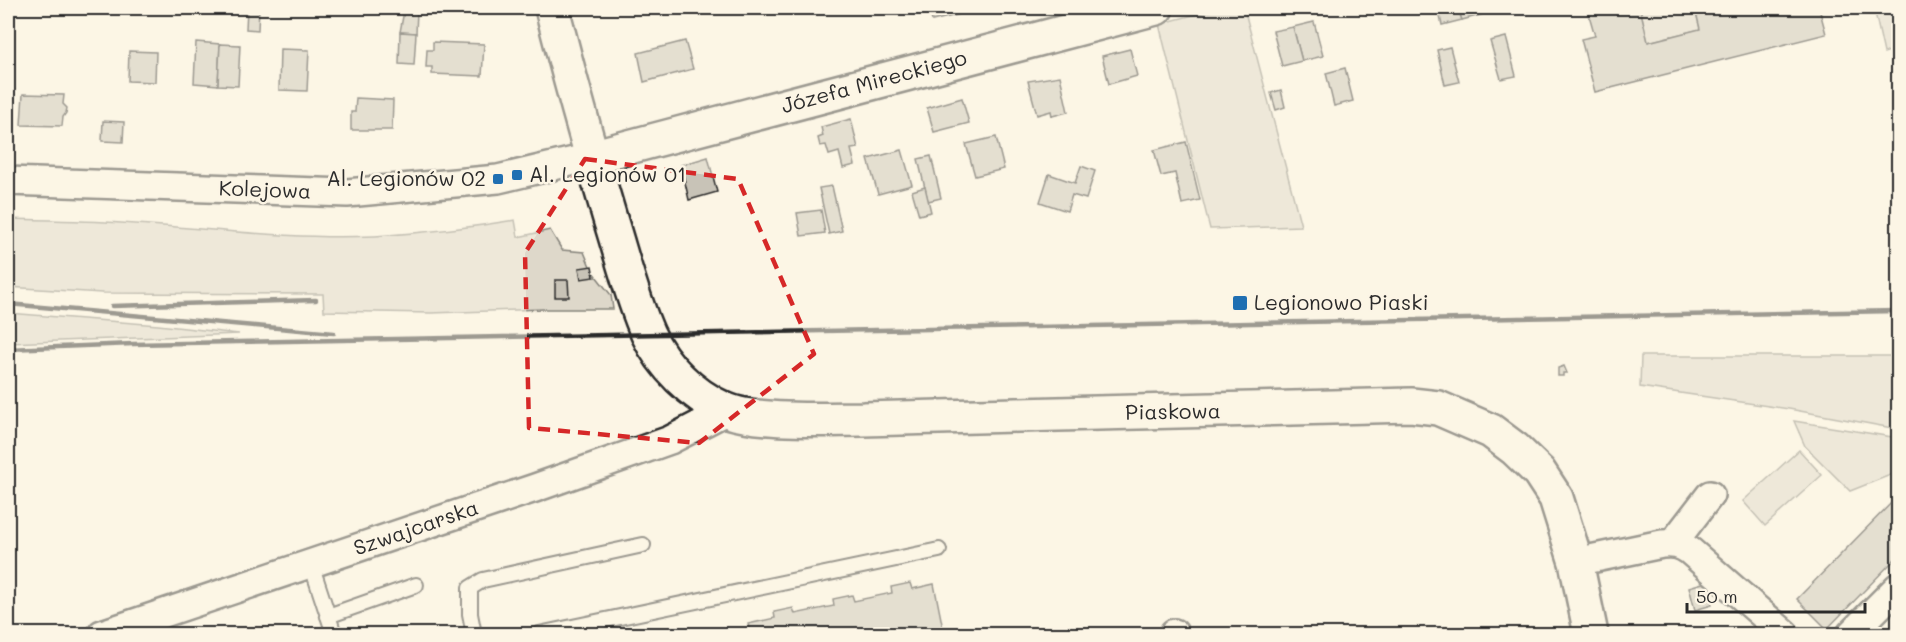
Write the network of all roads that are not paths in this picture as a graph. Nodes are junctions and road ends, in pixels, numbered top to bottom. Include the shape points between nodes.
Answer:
1 (552, 8) edge
2 (1156, 8) edge
3 (591, 157) junction
4 (8, 181) edge
5 (726, 411) junction
6 (1710, 495) dead end
7 (1673, 543) junction
8 (643, 545) dead end
9 (939, 550) dead end
10 (1576, 562) junction
11 (311, 564) junction
12 (416, 585) dead end
13 (1899, 587) edge
14 (328, 616) junction
15 (102, 634) edge
16 (334, 634) edge
17 (474, 634) edge
18 (539, 634) edge
19 (1591, 634) edge
20 (1785, 634) edge
21 (1851, 634) edge

1 - 3 street, Piaskowa
2 - 3 street, Józefa Mireckiego
3 - 4 street, Kolejowa via 479,182 347,193
3 - 5 street, Piaskowa via 648,335 687,387
5 - 10 street, Piaskowa via 772,418 873,419 1411,405 1438,408 1491,431 1539,472 1556,498
5 - 11 street, Szwajcarska via 670,440
6 - 7 street
7 - 10 street
7 - 20 street via 1690,551
8 - 17 lane via 483,580 470,588
9 - 18 lane
10 - 19 street, Piaskowa
11 - 14 lane
11 - 15 street, Szwajcarska
12 - 14 lane
13 - 21 street
14 - 16 lane

